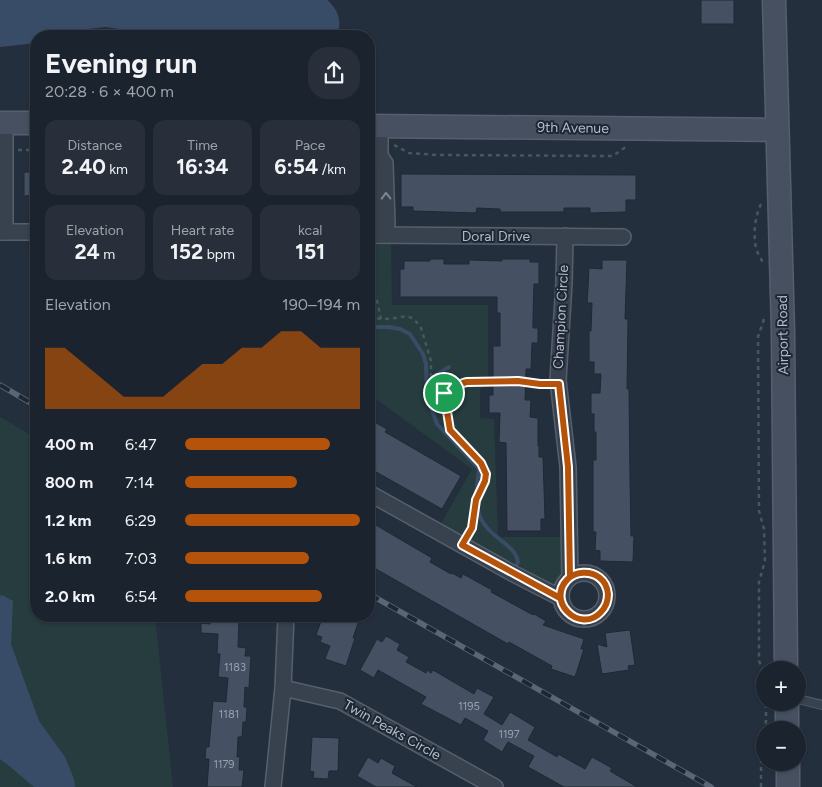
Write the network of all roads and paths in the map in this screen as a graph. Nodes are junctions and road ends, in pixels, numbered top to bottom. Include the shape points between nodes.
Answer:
1 (774, 0) edge
2 (3, 123) edge
3 (30, 123) edge
4 (375, 126) edge
5 (777, 130) junction
6 (630, 144) dead end
7 (394, 145) dead end
8 (15, 150) dead end
9 (30, 150) edge
10 (762, 199) dead end
11 (2, 232) edge
12 (30, 232) edge
13 (375, 234) edge
14 (375, 235) edge
15 (565, 236) junction
16 (623, 237) dead end
17 (763, 266) dead end
18 (375, 295) edge
19 (375, 318) edge
20 (764, 318) dead end
21 (381, 319) junction
22 (559, 384) junction
23 (444, 393) junction
24 (375, 495) edge
25 (462, 545) junction
26 (570, 577) junction
27 (560, 598) junction
28 (286, 622) edge
29 (759, 661) edge
30 (786, 661) edge
31 (283, 688) junction
32 (806, 700) edge
33 (822, 705) edge
34 (766, 711) edge
35 (788, 771) edge
36 (273, 787) edge
37 (496, 787) edge
38 (762, 787) edge
39 (788, 787) edge

1 - 5 main road, Airport Road
2 - 3 main road
2 - 11 street
4 - 5 main road, 9th Avenue
4 - 13 street via 380,156 385,163 387,224
5 - 30 main road, Airport Road via 783,332
6 - 7 path via 613,156 437,155 409,153
8 - 9 path
10 - 17 path via 756,218 756,244
11 - 12 street
14 - 15 street, Doral Drive
15 - 16 street, Doral Drive
15 - 22 street, Champion Circle
18 - 21 path
19 - 21 path
20 - 29 path via 758,337 759,511 764,529 765,560 759,582
21 - 23 path via 407,316 416,321 432,362 431,382
22 - 23 path via 467,382
22 - 26 street, Champion Circle via 568,467
23 - 25 path via 450,430 481,463 486,474 476,500 472,528
24 - 25 street
25 - 27 street
26 - 27 street via 562,586
26 - 27 street via 584,572 598,577 607,590 606,605 595,616 580,619 567,612
28 - 31 street
31 - 36 street
31 - 37 street, Twin Peaks Circle via 340,701
32 - 33 lane
34 - 38 path via 761,733
35 - 39 main road

